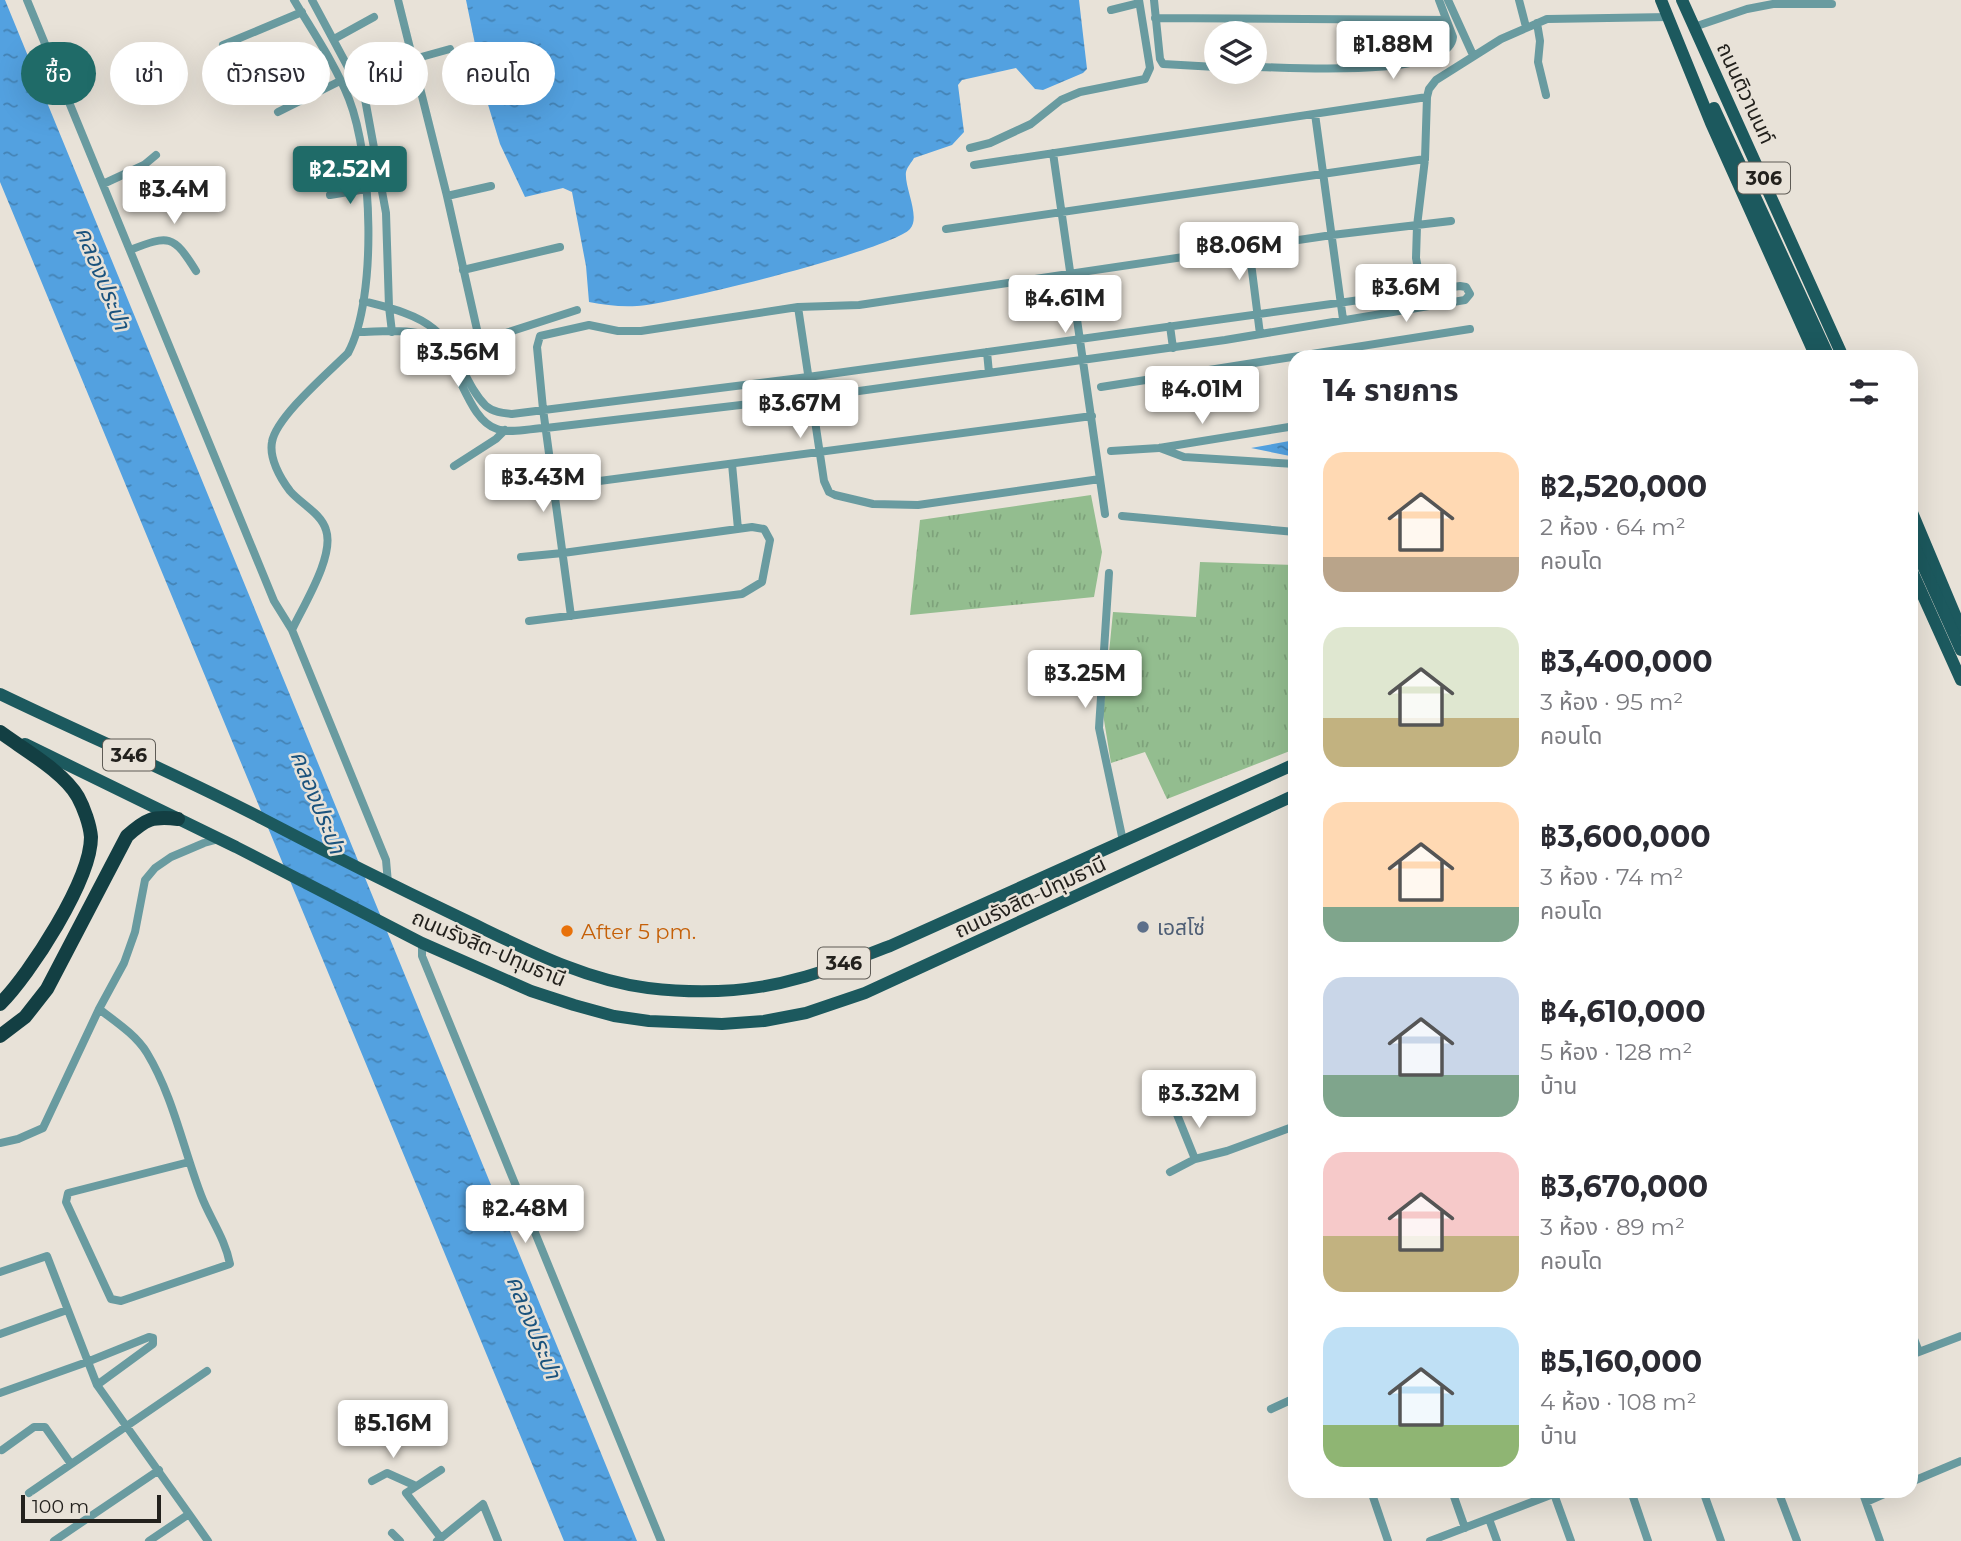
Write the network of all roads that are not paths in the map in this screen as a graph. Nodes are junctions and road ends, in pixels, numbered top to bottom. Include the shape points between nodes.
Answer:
1 (27, 0) edge
2 (294, 0) edge
3 (312, 0) edge
4 (398, 0) edge
5 (1154, 0) edge
6 (1440, 0) edge
7 (1448, 0) edge
8 (1519, 0) edge
9 (1661, 0) edge
10 (1682, 0) edge
11 (1139, 1) edge
12 (1832, 4) dead end
13 (1111, 10) dead end
14 (302, 12) junction
15 (374, 17) dead end
16 (1669, 17) junction
17 (1156, 18) junction
18 (1446, 20) junction
19 (1537, 23) junction
20 (1526, 27) junction
21 (1694, 27) junction
22 (334, 39) junction
23 (230, 42) edge
24 (409, 42) edge
25 (1473, 55) junction
26 (344, 57) edge
27 (1204, 66) edge
28 (1267, 66) edge
29 (340, 81) junction
30 (1546, 95) dead end
31 (1427, 97) junction
32 (365, 105) edge
33 (425, 105) edge
34 (278, 112) dead end
35 (1315, 114) junction
36 (970, 148) dead end
37 (1053, 153) junction
38 (156, 156) dead end
39 (1425, 159) junction
40 (974, 164) dead end
41 (131, 171) junction
42 (1323, 175) junction
43 (103, 184) junction
44 (491, 186) dead end
45 (180, 189) dead end
46 (366, 189) junction
47 (330, 195) dead end
48 (447, 196) junction
49 (1060, 214) junction
50 (1451, 221) dead end
51 (1417, 226) junction
52 (946, 229) dead end
53 (1332, 235) junction
54 (560, 247) dead end
55 (1249, 247) junction
56 (130, 250) junction
57 (463, 270) junction
58 (196, 271) dead end
59 (1070, 273) junction
60 (1422, 292) junction
61 (363, 301) junction
62 (1341, 302) junction
63 (1425, 306) junction
64 (389, 307) junction
65 (798, 307) junction
66 (577, 310) dead end
67 (1256, 314) junction
68 (1343, 319) junction
69 (1170, 326) junction
70 (1470, 329) dead end
71 (357, 332) junction
72 (392, 332) junction
73 (1260, 334) junction
74 (1080, 339) junction
75 (1173, 348) junction
76 (1363, 350) edge
77 (1813, 350) edge
78 (1826, 350) edge
79 (1840, 350) edge
80 (987, 352) junction
81 (1083, 359) junction
82 (1288, 361) edge
83 (989, 373) junction
84 (808, 377) junction
85 (1101, 387) dead end
86 (811, 397) junction
87 (543, 409) junction
88 (1091, 416) junction
89 (1288, 427) edge
90 (546, 428) junction
91 (505, 430) junction
92 (1159, 448) junction
93 (1111, 451) dead end
94 (818, 452) junction
95 (732, 464) junction
96 (1288, 464) edge
97 (454, 466) dead end
98 (1100, 479) junction
99 (554, 487) junction
100 (510, 491) dead end
101 (1105, 514) dead end
102 (1122, 516) dead end
103 (1918, 526) edge
104 (738, 529) junction
105 (1288, 531) edge
106 (563, 554) junction
107 (1918, 555) edge
108 (522, 557) dead end
109 (1110, 573) dead end
110 (1918, 586) edge
111 (571, 615) junction
112 (529, 621) dead end
113 (1960, 624) edge
114 (292, 630) junction
115 (1944, 643) junction
116 (1961, 650) edge
117 (1961, 680) edge
118 (0, 694) edge
119 (0, 732) edge
120 (1288, 767) edge
121 (1288, 799) edge
122 (178, 819) junction
123 (219, 839) junction
124 (1123, 841) junction
125 (382, 880) junction
126 (422, 943) junction
127 (0, 1004) edge
128 (99, 1009) junction
129 (0, 1036) edge
130 (1176, 1112) dead end
131 (1288, 1129) edge
132 (0, 1143) edge
133 (1195, 1159) junction
134 (189, 1162) junction
135 (1170, 1172) dead end
136 (0, 1272) edge
137 (67, 1310) junction
138 (0, 1334) edge
139 (1961, 1336) edge
140 (1918, 1353) edge
141 (87, 1363) junction
142 (207, 1371) dead end
143 (97, 1385) junction
144 (0, 1393) edge
145 (1288, 1401) edge
146 (1271, 1409) dead end
147 (127, 1425) junction
148 (2, 1450) edge
149 (1961, 1461) edge
150 (71, 1464) junction
151 (159, 1470) junction
152 (441, 1470) dead end
153 (1918, 1479) edge
154 (372, 1481) dead end
155 (416, 1486) junction
156 (29, 1493) dead end
157 (1373, 1498) edge
158 (1454, 1498) edge
159 (1534, 1498) edge
160 (1543, 1498) edge
161 (1560, 1498) edge
162 (1633, 1498) edge
163 (1706, 1498) edge
164 (1782, 1498) edge
165 (1865, 1498) edge
166 (1875, 1498) edge
167 (1535, 1501) junction
168 (1866, 1502) junction
169 (189, 1514) junction
170 (1489, 1518) junction
171 (1465, 1528) junction
172 (392, 1534) dead end
173 (439, 1539) edge
174 (54, 1541) edge
175 (149, 1541) edge
176 (208, 1541) edge
177 (400, 1541) edge
178 (498, 1541) edge
179 (661, 1541) edge
180 (1388, 1541) edge
181 (1430, 1541) edge
182 (1497, 1541) edge
183 (1571, 1541) edge
184 (1648, 1541) edge
185 (1721, 1541) edge
186 (1797, 1541) edge
187 (1880, 1541) edge

1 - 43 street
2 - 14 street
3 - 22 street
4 - 24 street
5 - 17 street
6 - 18 street
7 - 25 street
8 - 20 street
9 - 16 main road, ถนนติวานนท์ / 306
10 - 21 main road, ถนนติวานนท์ / 306
11 - 13 street
11 - 36 street via 1150,68 1145,79 1069,96 1031,124
12 - 21 street via 1773,4
14 - 23 street
14 - 29 street
15 - 22 street
16 - 19 street via 1561,18
16 - 77 main road, ถนนติวานนท์ / 306
16 - 78 main road, 306
17 - 18 street
17 - 27 street via 1163,64
18 - 28 street via 1453,37 1448,49 1410,64
19 - 20 street
19 - 30 street via 1538,62
20 - 25 street
21 - 79 main road, ถนนติวานนท์ / 306
22 - 26 street
25 - 31 street via 1436,80
29 - 34 street
29 - 46 street via 361,142
31 - 35 street
31 - 39 street
32 - 64 street via 386,212
33 - 48 street
35 - 37 street
35 - 42 street
37 - 40 street
37 - 49 street
38 - 41 street
39 - 42 street
39 - 51 street
41 - 43 street
41 - 45 street via 146,201
42 - 49 street
42 - 53 street
43 - 56 street
44 - 48 street
46 - 47 street
46 - 61 street via 369,238
48 - 57 street
49 - 52 street
49 - 59 street
50 - 51 street
51 - 53 street
51 - 60 street
53 - 55 street
53 - 62 street
54 - 57 street
55 - 59 street
55 - 67 street
56 - 58 street via 171,240
56 - 114 street via 274,601
57 - 66 street via 476,329 487,339
59 - 65 street via 859,305
59 - 74 street
60 - 62 street
60 - 63 street
60 - 63 street via 1466,286 1470,294 1465,300
61 - 64 street
61 - 71 street
62 - 67 street
62 - 68 street
63 - 68 street
64 - 72 street
64 - 87 street via 434,328 450,345 487,408 512,414
65 - 84 street
65 - 87 street via 641,331 589,325 547,333 540,336 537,347
67 - 69 street
67 - 73 street
68 - 73 street
69 - 74 street
69 - 75 street
70 - 76 street
71 - 72 street
71 - 114 street via 348,353 281,421 271,443 276,468 290,491 326,530 324,562
72 - 91 street via 429,338 445,354 476,410 488,424
73 - 75 street
74 - 80 street
74 - 81 street
75 - 81 street
80 - 83 street
80 - 84 street
81 - 83 street
81 - 88 street
82 - 85 street
83 - 86 street
84 - 86 street
84 - 87 street
86 - 90 street
86 - 94 street
87 - 90 street
88 - 94 street
88 - 98 street
89 - 92 street
90 - 91 street
90 - 99 street
91 - 97 street
92 - 93 street
92 - 96 street via 1184,457
94 - 95 street
94 - 98 street via 830,492 873,504 918,505
95 - 99 street
95 - 104 street
98 - 101 street
99 - 100 street
99 - 106 street
102 - 105 street
103 - 113 main road
104 - 106 street
104 - 111 street via 764,529 770,540 762,582 754,589 727,597
106 - 108 street
106 - 111 street
107 - 116 main road, bridge
109 - 124 street via 1099,728
110 - 115 main road
111 - 112 street
113 - 115 main road via 1945,633
114 - 125 street via 386,860
115 - 117 main road
118 - 125 main road, ถนนรังสิต-ปทุมธานี / 346
119 - 122 main road, ถนนรังสิต-ปทุมธานี / 346
119 - 127 highway via 77,795 91,836 78,888 25,976
120 - 124 main road, ถนนรังสิต-ปทุมธานี / 346
121 - 126 main road, ถนนรังสิต-ปทุมธานี / 346 via 887,983 786,1018 722,1024 614,1016 531,991
122 - 123 main road, ถนนรังสิต-ปทุมธานี / 346
122 - 129 highway via 157,816 127,836 47,989 25,1017
123 - 126 main road, ถนนรังสิต-ปทุมธานี / 346
123 - 128 street via 171,857 145,880 124,963
124 - 125 main road, ถนนรังสิต-ปทุมธานี / 346 via 829,969 779,983 708,991 649,988 579,972
126 - 179 street via 422,956
128 - 132 street via 43,1128
128 - 134 street via 146,1051
130 - 133 street
131 - 133 street
133 - 135 street
134 - 134 street via 225,1241 230,1264 121,1301 111,1299 66,1202 68,1193
136 - 137 street via 47,1256
137 - 138 street
137 - 141 street
139 - 140 street
141 - 143 street
141 - 143 street via 151,1336 154,1339
141 - 144 street
142 - 147 street
143 - 147 street
145 - 146 street
147 - 150 street
147 - 151 street
148 - 150 street via 34,1427 45,1427
149 - 153 street
150 - 156 street
151 - 169 street
151 - 174 street
152 - 155 street
154 - 155 street via 387,1473
155 - 173 street via 406,1493
157 - 180 street
158 - 171 street
159 - 167 street
160 - 167 street
161 - 183 street
162 - 184 street
163 - 185 street
164 - 186 street
165 - 168 street
166 - 168 street
167 - 170 street
168 - 187 street
169 - 175 street
169 - 176 street
170 - 171 street
170 - 182 street
171 - 181 street
172 - 177 street
173 - 178 street via 483,1504

